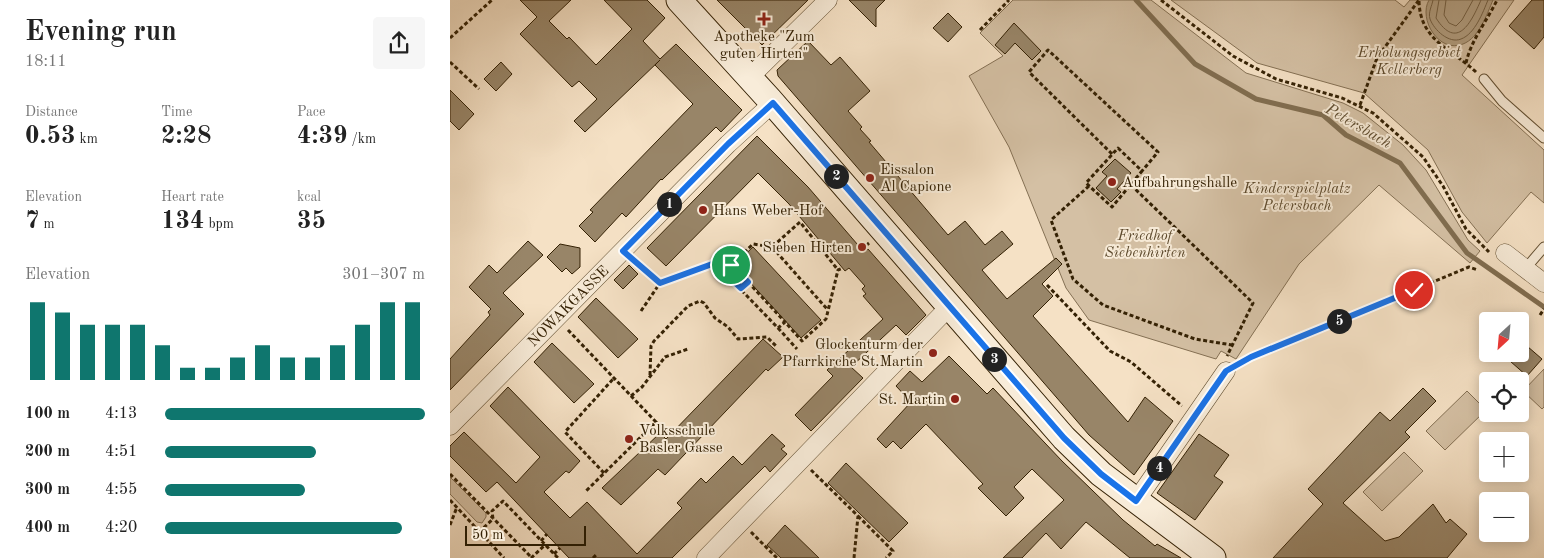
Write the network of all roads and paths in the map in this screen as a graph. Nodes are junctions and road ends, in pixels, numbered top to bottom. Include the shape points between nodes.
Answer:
1 (492, 0) edge
2 (679, 0) edge
3 (828, 0) edge
4 (1009, 0) edge
5 (1161, 0) edge
6 (1419, 0) edge
7 (1496, 0) edge
8 (980, 30) dead end
9 (450, 38) edge
10 (450, 62) edge
11 (1466, 63) junction
12 (750, 77) junction
13 (1484, 79) joint
14 (478, 90) dead end
15 (773, 103) junction
16 (1360, 105) junction
17 (1544, 138) edge
18 (1112, 154) junction
19 (1142, 171) junction
20 (1131, 184) junction
21 (1089, 186) junction
22 (772, 247) junction
23 (1544, 247) edge
24 (623, 251) junction
25 (1498, 254) joint
26 (843, 268) dead end
27 (1526, 268) junction
28 (838, 270) junction
29 (1478, 270) dead end
30 (748, 282) junction
31 (660, 283) junction
32 (1544, 283) edge
33 (1047, 285) dead end
34 (741, 288) junction
35 (950, 306) junction
36 (1544, 309) edge
37 (641, 310) dead end
38 (828, 310) junction
39 (1540, 315) dead end
40 (555, 317) junction
41 (785, 322) junction
42 (778, 328) junction
43 (1232, 345) junction
44 (777, 347) dead end
45 (688, 349) dead end
46 (797, 349) dead end
47 (1226, 371) junction
48 (650, 375) junction
49 (614, 378) junction
50 (631, 396) junction
51 (656, 422) junction
52 (1189, 424) junction
53 (450, 426) edge
54 (667, 433) dead end
55 (802, 460) junction
56 (604, 472) junction
57 (450, 474) edge
58 (586, 491) dead end
59 (450, 500) edge
60 (1136, 501) junction
61 (457, 507) junction
62 (858, 516) junction
63 (493, 519) junction
64 (741, 523) junction
65 (450, 525) edge
66 (480, 532) junction
67 (547, 534) dead end
68 (541, 541) junction
69 (545, 545) junction
70 (560, 548) dead end
71 (554, 554) junction
72 (597, 554) dead end
73 (504, 558) edge
74 (531, 558) edge
75 (558, 558) edge
76 (593, 558) edge
77 (706, 558) edge
78 (777, 558) edge
79 (854, 558) edge
80 (886, 558) edge
81 (1213, 558) edge

1 - 9 path
2 - 12 main road
3 - 12 street
4 - 8 path
5 - 16 path via 1233,56 1276,78
6 - 11 path via 1423,26
6 - 16 path via 1377,58
7 - 11 path via 1469,48
10 - 14 path
11 - 13 path
12 - 15 main road
13 - 17 lane via 1502,101
15 - 24 street, NOWAKGASSE
15 - 35 main road
16 - 25 path via 1422,157 1443,186 1466,229
18 - 19 path via 1118,148
18 - 19 path via 1029,72 1048,50 1158,152
18 - 21 path via 1086,183
19 - 20 path
20 - 21 path via 1112,207
20 - 43 path via 1253,303
21 - 43 path via 1051,220 1073,279 1103,305 1195,339
22 - 28 path via 800,222
22 - 30 path via 754,244 731,265
22 - 38 path
23 - 27 lane
24 - 31 path
24 - 40 street, NOWAKGASSE
25 - 27 street
26 - 28 path
27 - 32 street
28 - 38 path
29 - 47 path via 1469,267 1251,357
30 - 34 path
30 - 41 path
31 - 34 path via 715,263
31 - 37 path
33 - 52 path via 1110,351 1130,362 1183,407
34 - 42 path
35 - 55 street
35 - 60 main road via 1064,438 1101,474
36 - 39 path
38 - 41 path via 826,319 802,341
40 - 49 path
40 - 53 street, NOWAKGASSE
41 - 42 path
42 - 46 path
43 - 47 path via 1227,355
44 - 48 path via 767,337 738,339 700,301 688,306 654,341
45 - 48 path via 665,357
47 - 52 street
48 - 50 path
49 - 50 path
49 - 56 path via 565,432
50 - 51 path
51 - 54 path
51 - 56 path
52 - 60 street
55 - 62 path
55 - 64 street
56 - 58 path
57 - 63 path
59 - 61 path
60 - 81 main road
61 - 65 path
61 - 66 path
62 - 79 path
62 - 80 path via 893,550
63 - 66 path
63 - 68 path via 492,511 503,501
63 - 74 path
64 - 77 street
64 - 78 path
66 - 73 path
67 - 68 path
68 - 69 path
69 - 71 path
69 - 74 path
70 - 71 path
71 - 75 path
72 - 76 path

